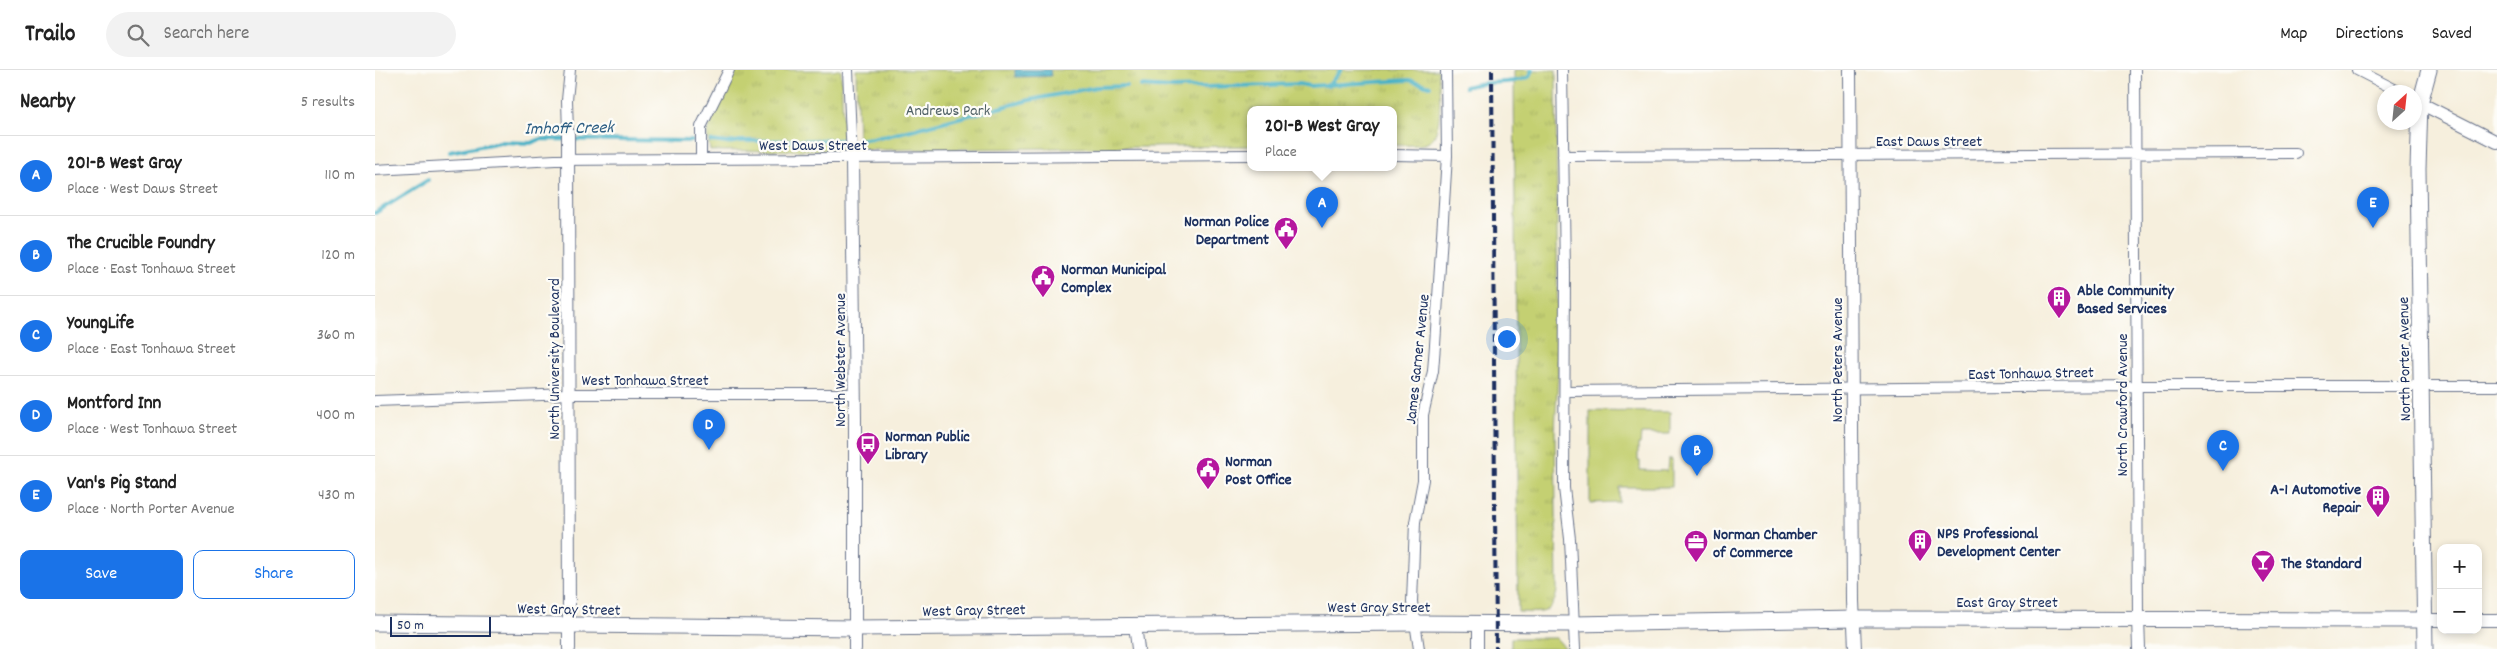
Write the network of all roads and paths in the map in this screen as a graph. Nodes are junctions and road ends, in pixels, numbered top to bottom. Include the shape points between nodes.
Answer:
1 (570, 70) edge
2 (729, 70) edge
3 (847, 70) edge
4 (1446, 70) edge
5 (1562, 70) edge
6 (1850, 70) edge
7 (2135, 70) edge
8 (2357, 70) edge
9 (2429, 70) edge
10 (2386, 85) edge
11 (2422, 88) edge
12 (2422, 104) edge
13 (2417, 130) edge
14 (568, 133) joint
15 (2497, 142) edge
16 (2296, 153) dead end
17 (2136, 154) junction
18 (1247, 155) edge
19 (1397, 155) edge
20 (1851, 155) junction
21 (1447, 156) junction
22 (1563, 156) junction
23 (701, 159) junction
24 (852, 159) junction
25 (569, 160) junction
26 (375, 170) edge
27 (2137, 386) junction
28 (2421, 386) junction
29 (2497, 386) edge
30 (1852, 389) junction
31 (1565, 391) junction
32 (569, 394) junction
33 (855, 394) junction
34 (375, 401) edge
35 (2138, 618) junction
36 (1855, 619) junction
37 (2425, 620) junction
38 (2437, 620) edge
39 (2482, 620) edge
40 (2497, 620) edge
41 (375, 623) edge
42 (1414, 623) junction
43 (1479, 624) junction
44 (1573, 624) junction
45 (570, 625) junction
46 (1135, 625) junction
47 (855, 628) junction
48 (569, 649) edge
49 (855, 649) edge
50 (1138, 649) edge
51 (1419, 649) edge
52 (1479, 649) edge
53 (1575, 649) edge
54 (1855, 649) edge
55 (2139, 649) edge
56 (2425, 649) edge

1 - 14 street, North University Boulevard
2 - 23 street via 701,128
3 - 24 street, North Webster Avenue
4 - 21 street, James Garner Avenue
5 - 22 street
6 - 20 street, North Peters Avenue
7 - 17 street, North Crawford Avenue
8 - 10 street
9 - 11 main road, North Porter Avenue
12 - 15 street
13 - 28 main road, North Porter Avenue
14 - 25 street, North University Boulevard
16 - 17 street, East Daws Street
17 - 20 street, East Daws Street
17 - 27 street, North Crawford Avenue
18 - 24 street, West Daws Street
19 - 21 street
20 - 22 street, East Daws Street
20 - 30 street, North Peters Avenue
21 - 42 street, James Garner Avenue via 1433,371 1423,415 1423,480 1415,522
22 - 31 street
23 - 24 street, West Daws Street
23 - 25 street, West Daws Street
24 - 33 street, North Webster Avenue
25 - 26 street, West Daws Street
25 - 32 street, North University Boulevard
27 - 28 street, East Tonhawa Street
27 - 30 street, East Tonhawa Street
27 - 35 street, North Crawford Avenue
28 - 29 street, East Tonhawa Street
28 - 37 main road, North Porter Avenue
30 - 31 street, East Tonhawa Street
30 - 36 street, North Peters Avenue
31 - 44 street via 1563,488 1570,538
32 - 33 street, West Tonhawa Street
32 - 34 street, West Tonhawa Street
32 - 45 street, North University Boulevard
33 - 47 street, North Webster Avenue
35 - 36 main road, East Gray Street
35 - 37 main road, East Gray Street
35 - 55 street, North Crawford Avenue
36 - 44 main road, East Gray Street
36 - 54 street, North Peters Avenue
37 - 38 street, East Gray Street
37 - 56 main road, North Porter Avenue
39 - 40 street
41 - 45 main road, West Gray Street
42 - 43 main road, West Gray Street
42 - 46 main road, West Gray Street
42 - 51 street, James Garner Avenue
43 - 44 main road, West Gray Street
43 - 52 street
44 - 53 street
45 - 47 main road, West Gray Street
45 - 48 street, North University Boulevard
46 - 47 main road, West Gray Street
46 - 50 street
47 - 49 street, North Webster Avenue

